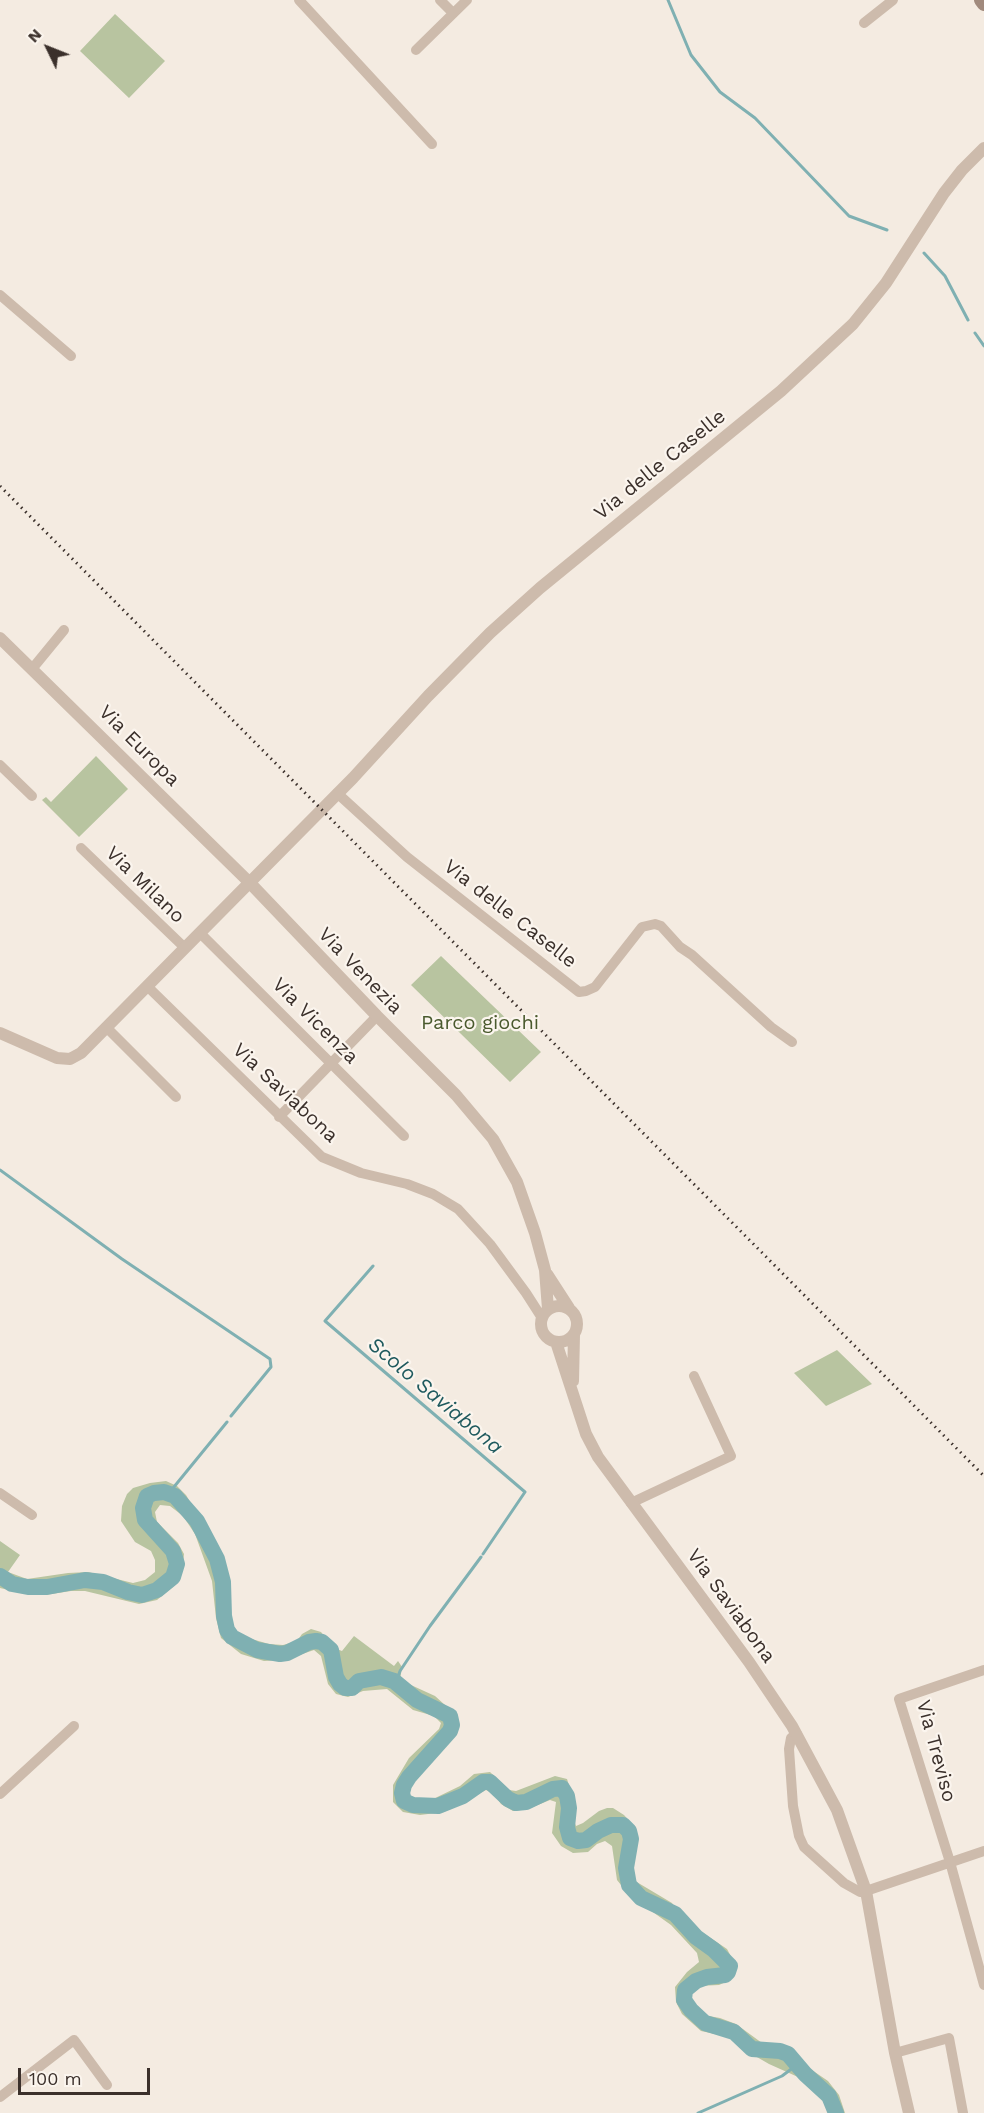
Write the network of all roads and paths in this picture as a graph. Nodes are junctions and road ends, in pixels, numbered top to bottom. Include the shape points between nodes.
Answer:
1 (299, 0) edge
2 (440, 0) edge
3 (467, 0) edge
4 (893, 0) edge
5 (981, 0) edge
6 (984, 4) edge
7 (453, 13) junction
8 (864, 23) dead end
9 (416, 50) dead end
10 (432, 144) dead end
11 (984, 148) edge
12 (0, 296) edge
13 (71, 357) dead end
14 (64, 630) dead end
15 (0, 638) edge
16 (32, 669) junction
17 (0, 765) edge
18 (337, 793) junction
19 (32, 796) dead end
20 (81, 848) dead end
21 (250, 883) junction
22 (200, 933) junction
23 (185, 948) junction
24 (147, 986) junction
25 (377, 1016) junction
26 (106, 1027) junction
27 (0, 1033) edge
28 (792, 1042) dead end
29 (332, 1064) junction
30 (176, 1097) dead end
31 (279, 1117) junction
32 (404, 1136) dead end
33 (545, 1270) junction
34 (568, 1308) junction
35 (545, 1314) junction
36 (574, 1335) junction
37 (556, 1342) junction
38 (694, 1376) dead end
39 (573, 1392) junction
40 (0, 1493) edge
41 (631, 1503) junction
42 (32, 1515) dead end
43 (984, 1670) edge
44 (74, 1726) dead end
45 (797, 1734) junction
46 (0, 1794) edge
47 (984, 1851) edge
48 (950, 1862) junction
49 (866, 1891) junction
50 (984, 1985) edge
51 (895, 2054) junction
52 (107, 2085) dead end
53 (0, 2097) edge
54 (909, 2113) edge
55 (963, 2113) edge

1 - 10 street
2 - 7 street
3 - 7 street
4 - 8 street
5 - 6 main road
7 - 9 street
11 - 18 street, Via delle Caselle via 945,192 886,283 853,324 781,391 516,609 450,672
12 - 13 street
14 - 16 street
15 - 16 street, Via Europa
16 - 21 street, Via Europa
17 - 19 street
18 - 21 street, Via delle Caselle
18 - 28 street, Via delle Caselle via 407,857 579,992 595,987 642,927 655,924
20 - 23 street, Via Milano
21 - 22 street, Via delle Caselle
21 - 25 street, Via Venezia
22 - 23 street, Via delle Caselle
22 - 29 street, Via Vicenza
23 - 24 street, Via delle Caselle
24 - 26 street
24 - 31 street, Via Saviabona
25 - 29 street
25 - 33 street, Via Venezia via 493,1138 517,1182
26 - 27 street via 70,1059 57,1058
26 - 30 street
29 - 31 street
29 - 32 street, Via Vicenza
31 - 35 street, Via Saviabona via 322,1157 361,1173 407,1184 458,1209
33 - 34 street, Via Venezia
33 - 35 street, Via Venezia
34 - 35 street via 558,1306
34 - 36 street via 578,1323
35 - 37 street, Via Saviabona via 541,1324 544,1335
36 - 37 street
36 - 39 street
37 - 39 street, Via Saviabona
38 - 41 street via 731,1456
39 - 41 street, Via Saviabona via 598,1457
40 - 42 street
41 - 45 street, Via Saviabona
43 - 48 street, Via Treviso via 899,1699
44 - 46 street
45 - 49 street, Via Saviabona via 837,1810
45 - 49 street via 791,1738 789,1749 799,1836 819,1863 844,1883
47 - 48 street
48 - 49 street
48 - 50 street
49 - 51 street, Via Saviabona
51 - 54 street, Via Saviabona
51 - 55 street via 949,2038
52 - 53 street via 74,2040

